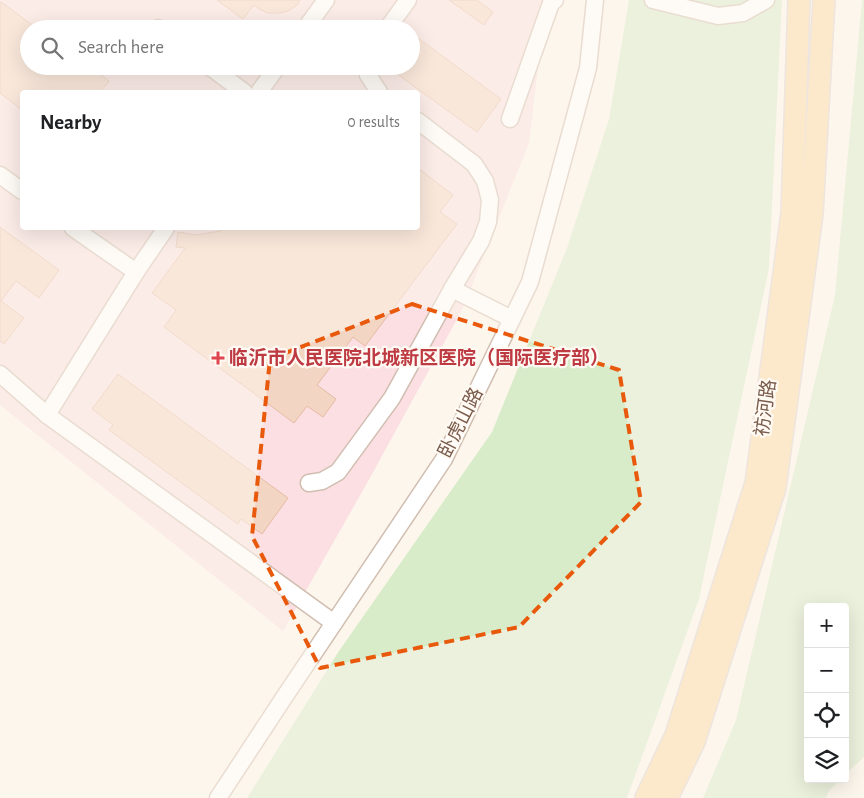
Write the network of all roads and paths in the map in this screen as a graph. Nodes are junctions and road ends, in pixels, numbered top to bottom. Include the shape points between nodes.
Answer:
1 (326, 0) edge
2 (408, 0) edge
3 (554, 0) edge
4 (654, 0) edge
5 (766, 0) edge
6 (799, 0) edge
7 (824, 0) edge
8 (592, 1) edge
9 (312, 20) edge
10 (394, 20) edge
11 (221, 75) edge
12 (271, 75) edge
13 (368, 75) edge
14 (241, 90) edge
15 (260, 90) edge
16 (378, 90) edge
17 (510, 119) dead end
18 (420, 123) edge
19 (0, 175) edge
20 (20, 190) edge
21 (76, 230) edge
22 (165, 230) edge
23 (136, 272) junction
24 (452, 289) junction
25 (512, 318) junction
26 (0, 374) edge
27 (47, 415) junction
28 (309, 483) dead end
29 (334, 623) junction
30 (218, 798) edge
31 (646, 798) edge
32 (667, 798) edge

1 - 9 street
2 - 10 street
3 - 17 street
4 - 5 street via 718,16 743,13
6 - 31 main road, 祊河路 via 792,213 756,483 676,734
7 - 32 main road, 祊河路 via 812,214 775,488 694,742
8 - 25 street, 卧虎山路 via 588,68 530,282
11 - 14 street
12 - 15 street
13 - 16 street
18 - 24 street via 474,164 485,181 490,200 488,222 481,241
19 - 20 street
21 - 23 street
22 - 23 street
23 - 27 street
24 - 25 street
24 - 28 street via 392,398 338,472 322,482
25 - 29 street, 卧虎山路 via 444,459
26 - 27 street
27 - 29 street
29 - 30 street, 卧虎山路

